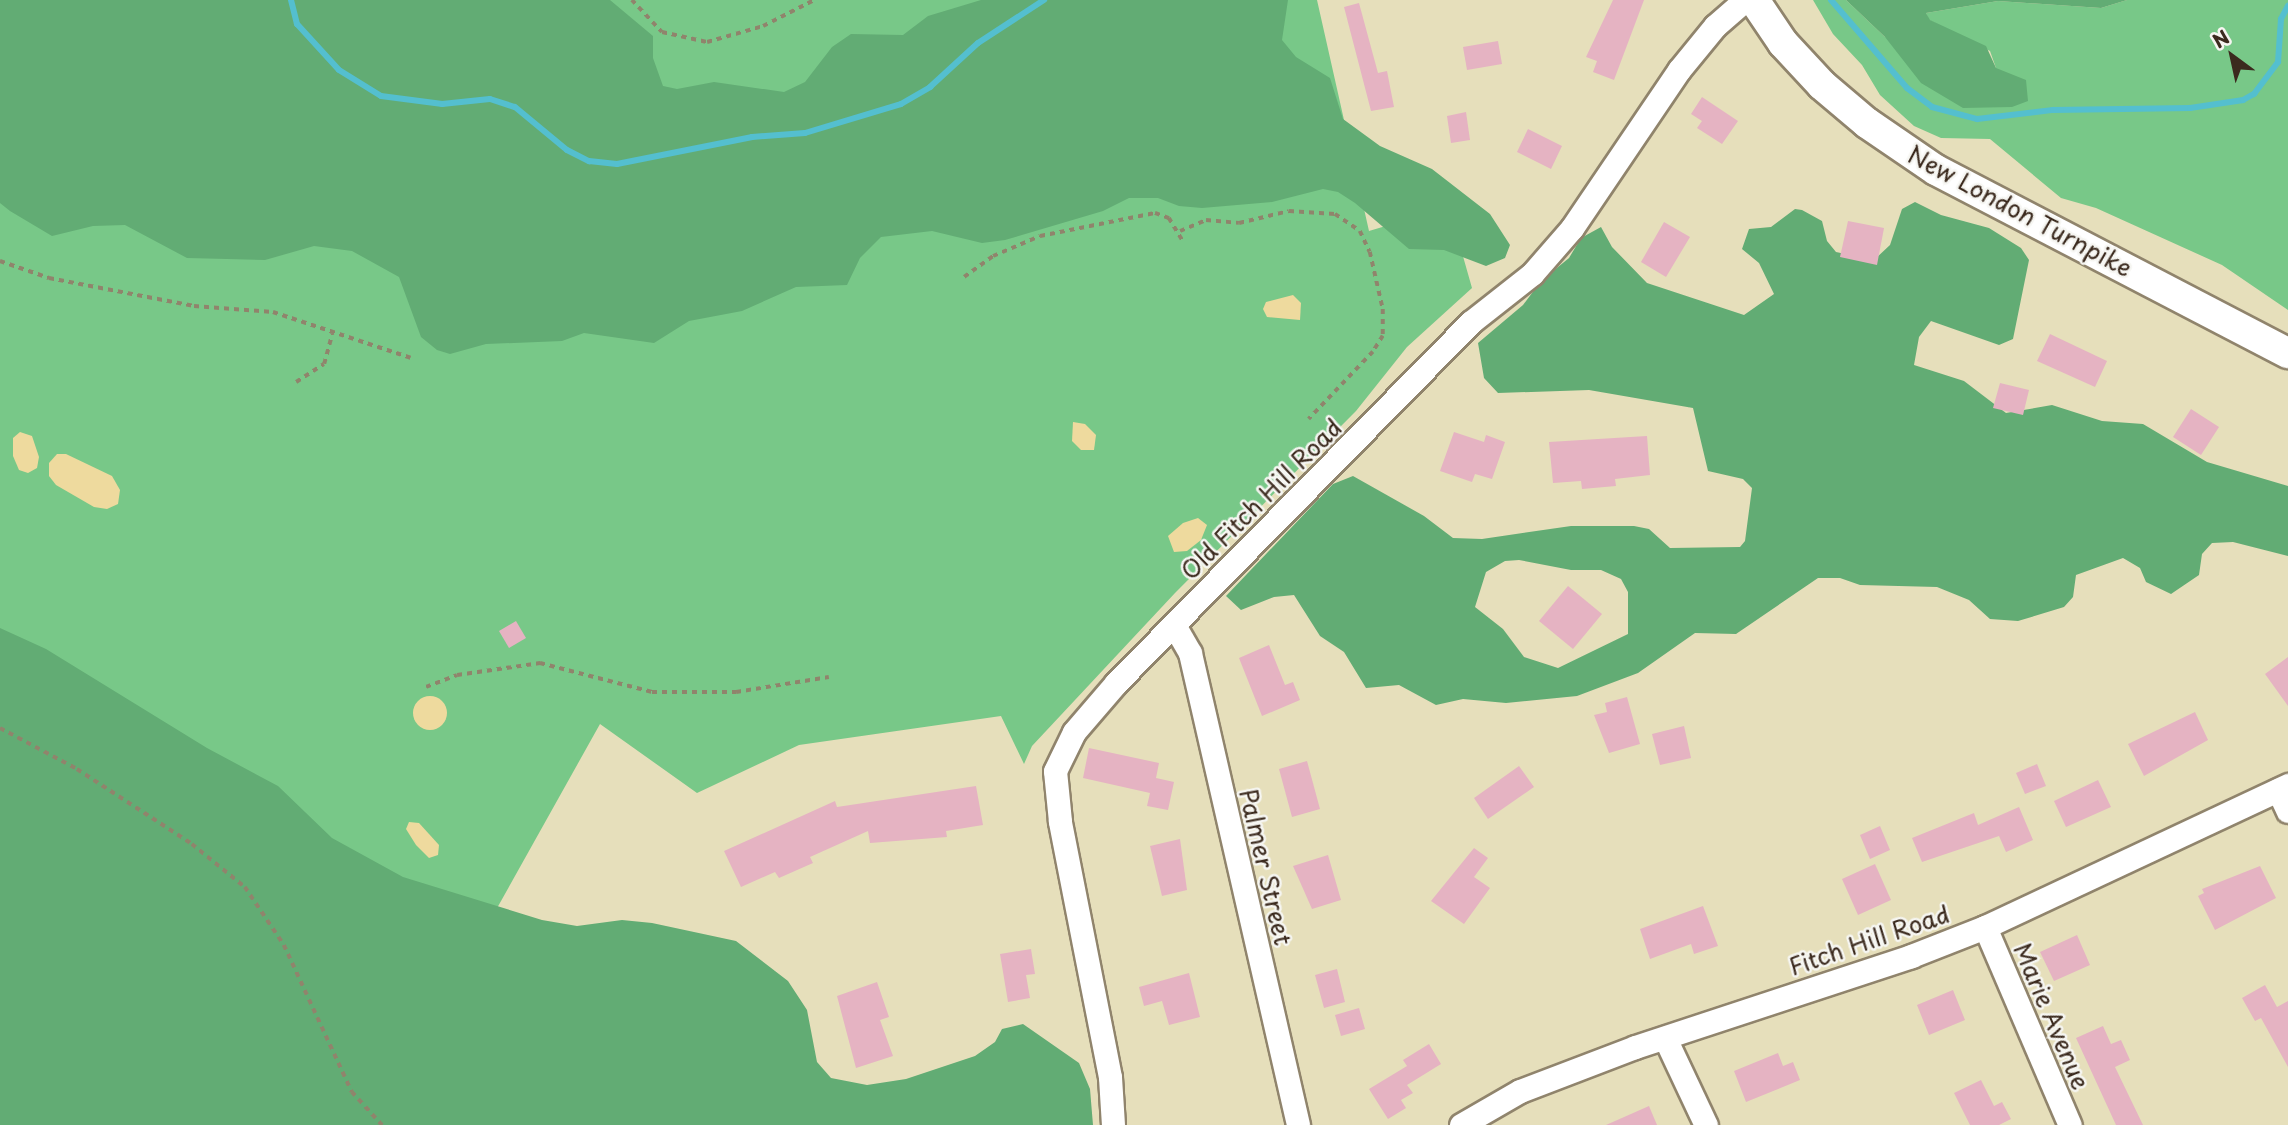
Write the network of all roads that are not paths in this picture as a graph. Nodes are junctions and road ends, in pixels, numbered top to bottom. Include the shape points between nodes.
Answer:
1 (1745, 0) edge
2 (1754, 0) edge
3 (2288, 354) edge
4 (1174, 625) junction
5 (2283, 788) edge
6 (2288, 811) edge
7 (1985, 927) junction
8 (1665, 1038) junction
9 (1114, 1125) edge
10 (1298, 1125) edge
11 (1461, 1125) edge
12 (1706, 1125) edge
13 (2070, 1125) edge

1 - 4 street, Old Fitch Hill Road via 1715,26 1679,70 1572,228 1532,274 1471,322
2 - 3 main road, New London Turnpike via 1783,43 1822,85 1867,123 1936,170
4 - 9 street, Old Fitch Hill Road via 1074,732 1055,771 1060,821 1110,1077
4 - 10 street, Palmer Street via 1190,653
5 - 6 street
5 - 7 street, Fitch Hill Road
7 - 8 street, Fitch Hill Road
7 - 13 street, Marie Avenue
8 - 11 street, Fitch Hill Road via 1520,1091
8 - 12 street

